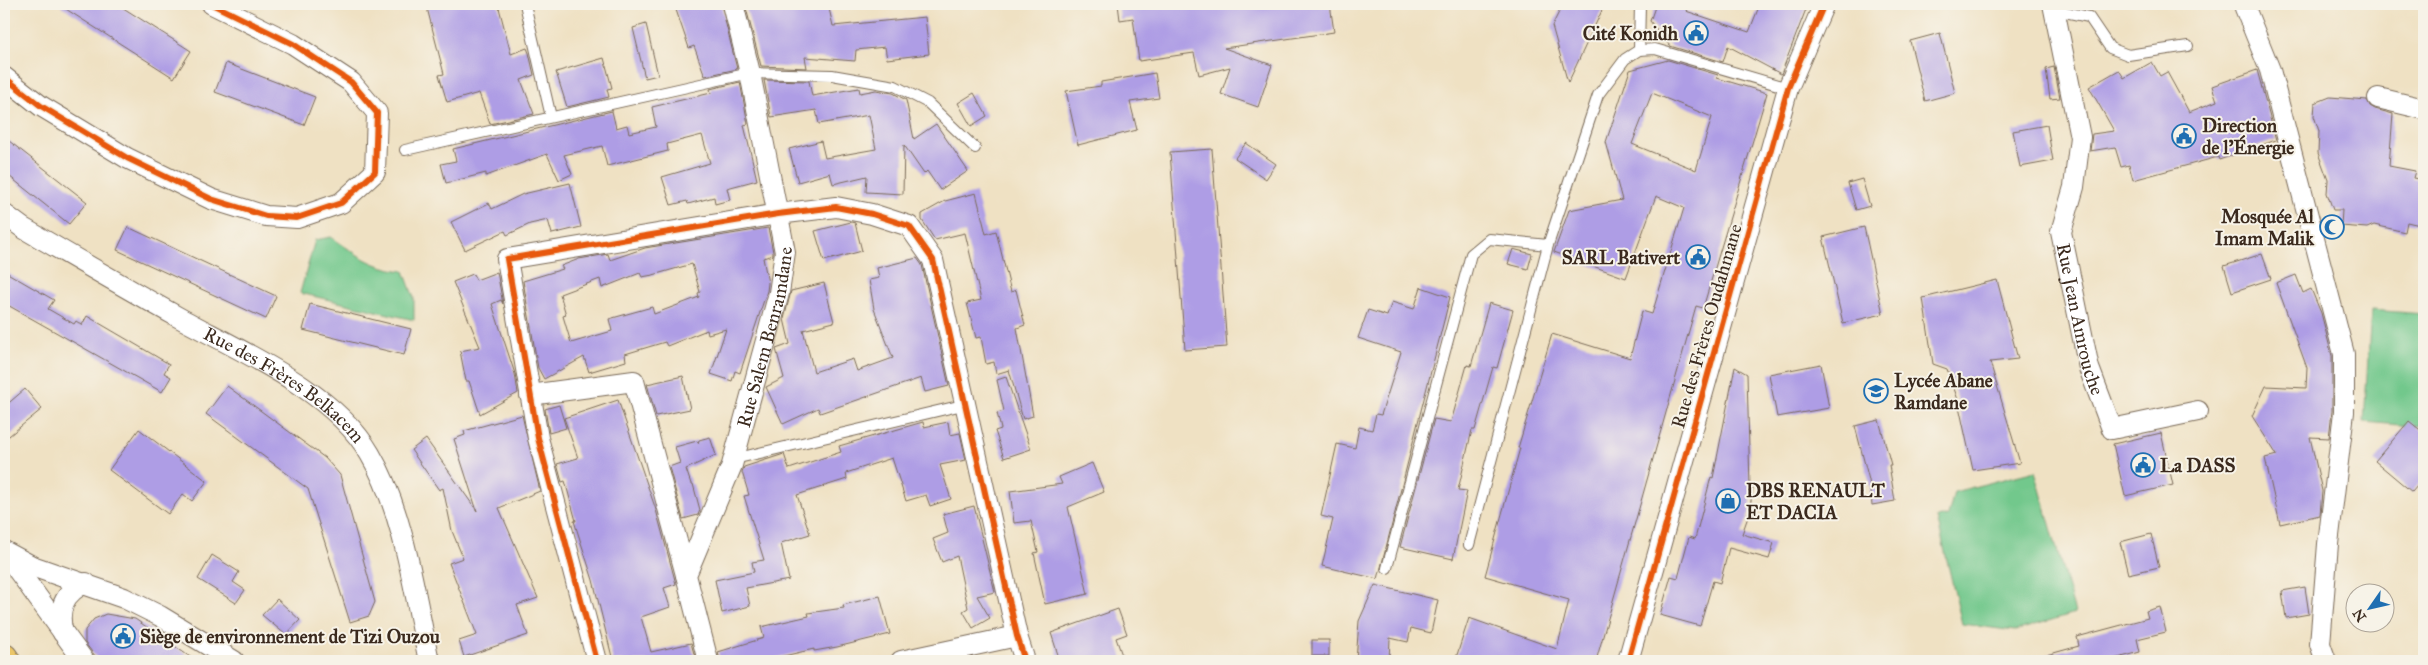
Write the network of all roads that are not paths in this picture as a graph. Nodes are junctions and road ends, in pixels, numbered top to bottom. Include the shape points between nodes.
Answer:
1 (212, 4) edge
2 (525, 4) edge
3 (734, 4) edge
4 (1640, 4) edge
5 (1824, 4) edge
6 (2247, 4) edge
7 (2054, 7) edge
8 (2188, 46) dead end
9 (1639, 50) junction
10 (750, 73) junction
11 (4, 78) edge
12 (1788, 88) junction
13 (2378, 98) dead end
14 (2424, 109) edge
15 (551, 117) junction
16 (975, 148) dead end
17 (405, 150) dead end
18 (4, 214) edge
19 (778, 214) junction
20 (1548, 245) junction
21 (530, 395) junction
22 (967, 404) junction
23 (2198, 411) dead end
24 (734, 459) junction
25 (1468, 545) dead end
26 (4, 551) edge
27 (1388, 568) dead end
28 (686, 575) junction
29 (86, 583) junction
30 (63, 634) junction
31 (1017, 636) junction
32 (4, 658) edge
33 (6, 661) edge
34 (84, 661) edge
35 (234, 661) edge
36 (429, 661) edge
37 (597, 661) edge
38 (708, 661) edge
39 (901, 661) edge
40 (1025, 661) edge
41 (1628, 661) edge
42 (2326, 661) edge

1 - 11 street via 293,44 351,82 376,113 375,172 341,203 297,218 266,216 211,199 127,158 41,106
2 - 15 lane
3 - 10 street, Rue Salem Benramdane
4 - 9 lane
5 - 12 street, Rue des Frères Oudahmane
6 - 42 street via 2245,8 2270,70 2344,354 2344,412 2320,644
7 - 8 lane via 2089,17 2110,48 2128,55
7 - 23 street, Rue Jean Amrouche via 2080,137 2074,187 2062,232 2089,368 2100,402 2112,429
9 - 12 lane via 1655,49
9 - 20 lane via 1625,59 1598,95
10 - 15 lane
10 - 16 lane via 832,75 895,86 928,103
10 - 19 street, Rue Salem Benramdane
12 - 41 street, Rue des Frères Oudahmane
13 - 14 street
15 - 17 lane
18 - 36 street, Rue des Frères Belkacem via 23,228 240,350 338,413 370,453 389,496 402,539
19 - 21 street via 507,259
19 - 22 street via 836,208 872,214 909,226 933,260
19 - 24 street, Rue Salem Benramdane via 785,252 779,293
20 - 25 lane
20 - 27 lane via 1488,240 1471,254
21 - 28 street via 634,381
21 - 37 street via 538,438
22 - 24 lane
22 - 31 street
24 - 28 street, Rue Salem Benramdane
26 - 29 street via 32,566
26 - 30 street
28 - 38 street
29 - 30 street via 67,595 61,607
29 - 35 street via 160,616
30 - 34 street
31 - 39 street
31 - 40 street
32 - 33 main road

